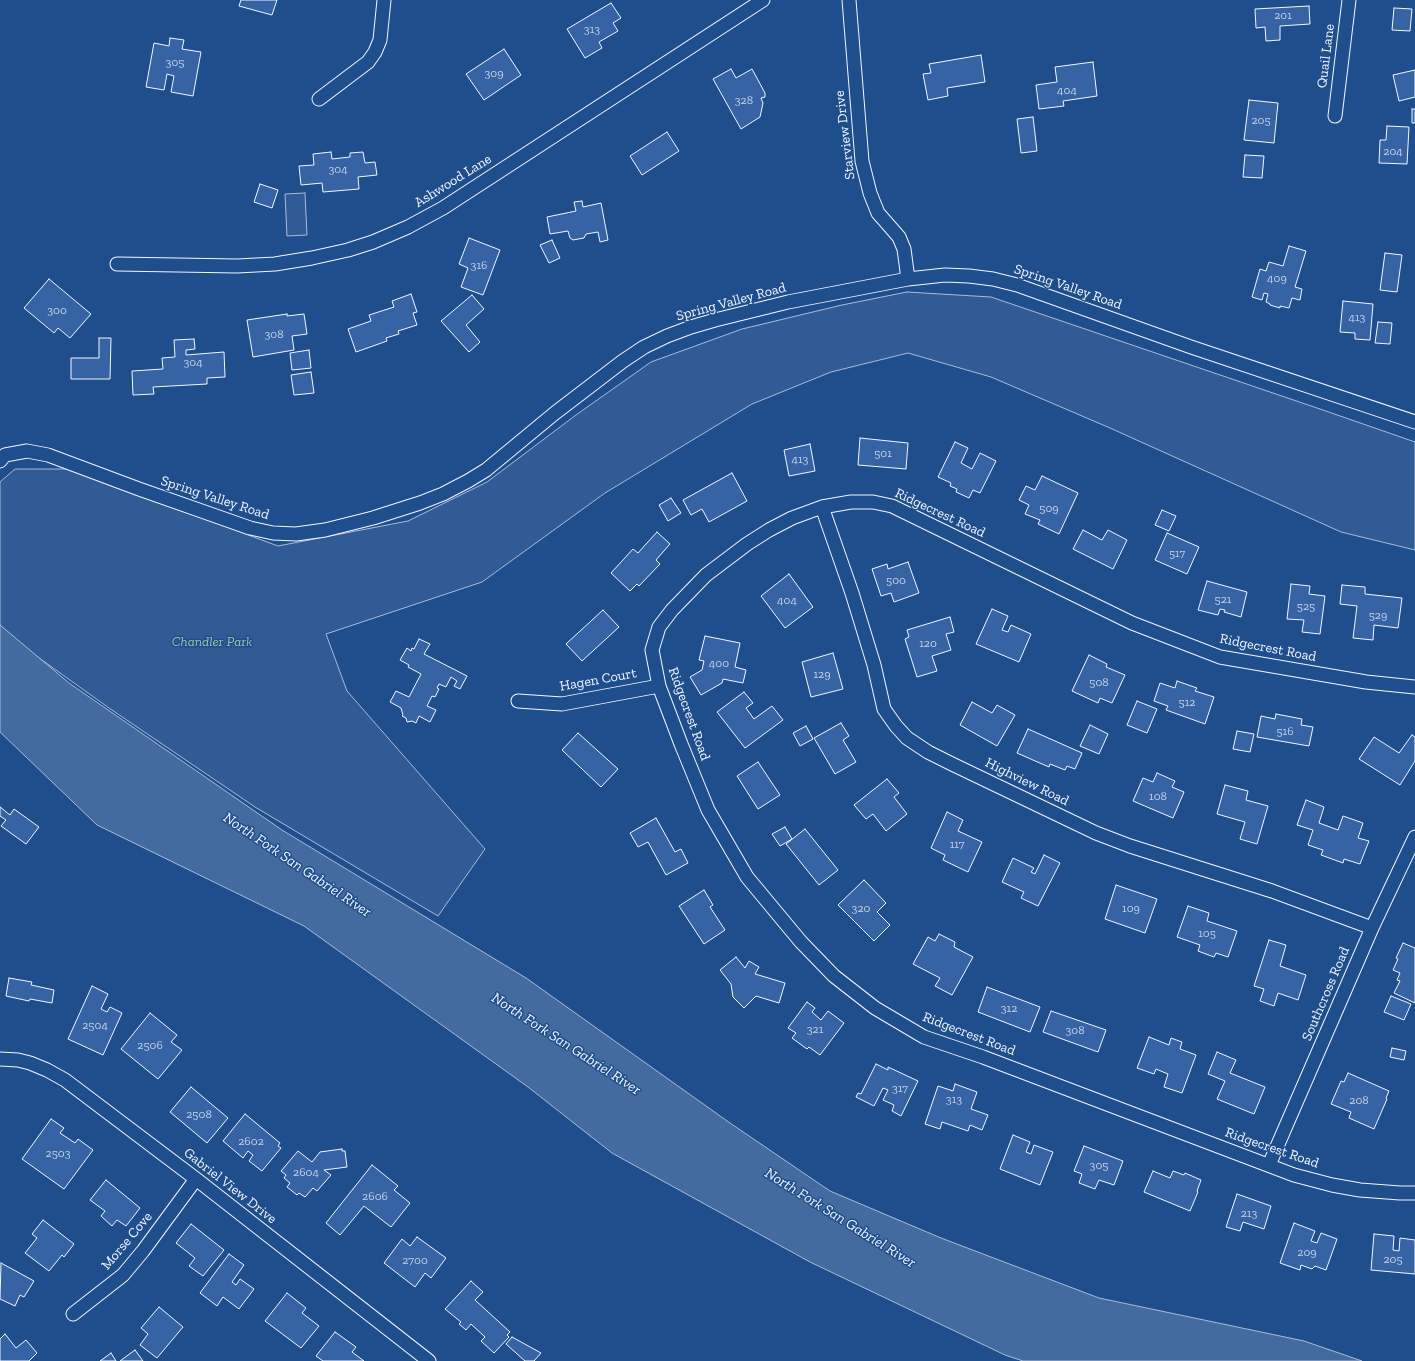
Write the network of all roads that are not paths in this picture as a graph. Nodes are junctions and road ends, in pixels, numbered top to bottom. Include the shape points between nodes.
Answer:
1 (384, 0) edge
2 (763, 0) edge
3 (848, 0) edge
4 (1349, 0) edge
5 (319, 99) dead end
6 (1335, 116) dead end
7 (117, 264) dead end
8 (908, 279) junction
9 (1415, 422) edge
10 (2, 458) edge
11 (822, 507) junction
12 (659, 686) junction
13 (1415, 688) edge
14 (518, 701) dead end
15 (1415, 837) edge
16 (1372, 928) junction
17 (0, 1059) edge
18 (1270, 1165) junction
19 (196, 1179) junction
20 (1415, 1193) edge
21 (73, 1314) dead end
22 (429, 1361) edge

1 - 5 street via 380,40 375,52 368,62
2 - 7 street, Ashwood Lane via 442,208 408,227 373,242 348,250 275,264
3 - 8 street, Starview Drive via 862,161 878,213 899,237 904,249
4 - 6 street, Quail Lane
8 - 9 street, Spring Valley Road via 945,275 969,276 1016,285
8 - 10 street, Spring Valley Road via 788,302 730,316 667,336 623,361 495,463 468,481 420,503 325,530 296,534 250,528 48,455 27,451
11 - 12 street, Ridgecrest Road via 780,524 747,544 706,575 672,610 659,627 652,650
11 - 13 street, Ridgecrest Road via 851,502 873,502 892,506 1132,623 1220,657
11 - 16 street, Highview Road via 852,593 874,665 884,709 907,738 928,752 1096,833 1272,891
12 - 14 street, Hagen Court via 562,704
12 - 18 street, Ridgecrest Road via 708,810 747,877 801,942 840,980 875,1008 924,1037
15 - 16 street, Southcross Road
16 - 18 street, Southcross Road
17 - 19 street, Gabriel View Drive via 30,1063 65,1080
18 - 20 street, Ridgecrest Road via 1332,1185 1360,1190
19 - 21 street, Morse Cove via 123,1275
19 - 22 street, Gabriel View Drive

